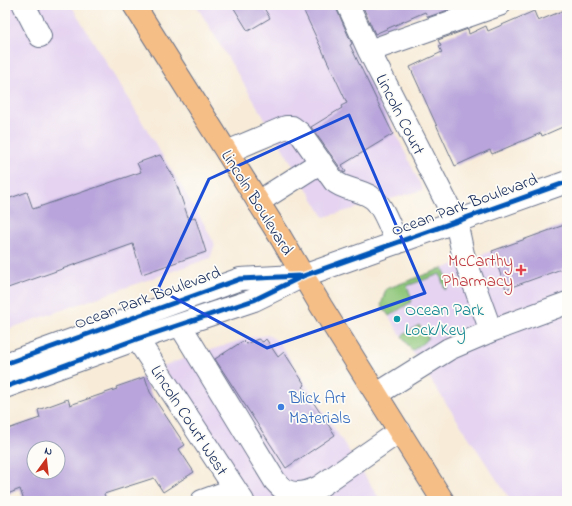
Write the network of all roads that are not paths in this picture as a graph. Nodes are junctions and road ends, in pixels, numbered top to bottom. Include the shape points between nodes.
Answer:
1 (24, 5) edge
2 (134, 5) edge
3 (348, 5) edge
4 (499, 5) edge
5 (40, 36) dead end
6 (369, 51) junction
7 (227, 152) junction
8 (321, 162) junction
9 (567, 182) edge
10 (258, 202) junction
11 (456, 221) junction
12 (397, 243) junction
13 (303, 276) junction
14 (567, 303) edge
15 (180, 325) junction
16 (491, 331) junction
17 (137, 339) junction
18 (5, 364) edge
19 (5, 387) edge
20 (377, 394) junction
21 (400, 431) junction
22 (239, 495) edge
23 (202, 501) edge
24 (443, 501) edge

1 - 5 street
2 - 7 highway, Lincoln Boulevard
3 - 6 street, Lincoln Court
4 - 6 street
6 - 11 street, Lincoln Court
7 - 8 street via 286,127 292,127 300,133
7 - 10 highway, Lincoln Boulevard
8 - 10 street
8 - 12 street via 338,184 370,196 376,201
9 - 11 street, Ocean Park Boulevard
10 - 13 highway, Lincoln Boulevard
11 - 12 street, Ocean Park Boulevard
11 - 16 street, Lincoln Court via 463,254
12 - 13 street, Ocean Park Boulevard
13 - 15 street, Ocean Park Boulevard via 254,300
13 - 18 street, Ocean Park Boulevard via 240,279
13 - 20 highway, Lincoln Boulevard
14 - 16 street
15 - 17 street, Ocean Park Boulevard
15 - 21 street via 275,481 285,490 307,492 319,487
16 - 20 street via 449,348
17 - 19 street, Ocean Park Boulevard
17 - 22 street, Lincoln Court West
20 - 21 highway, Lincoln Boulevard
21 - 24 highway, Lincoln Boulevard
22 - 23 street

